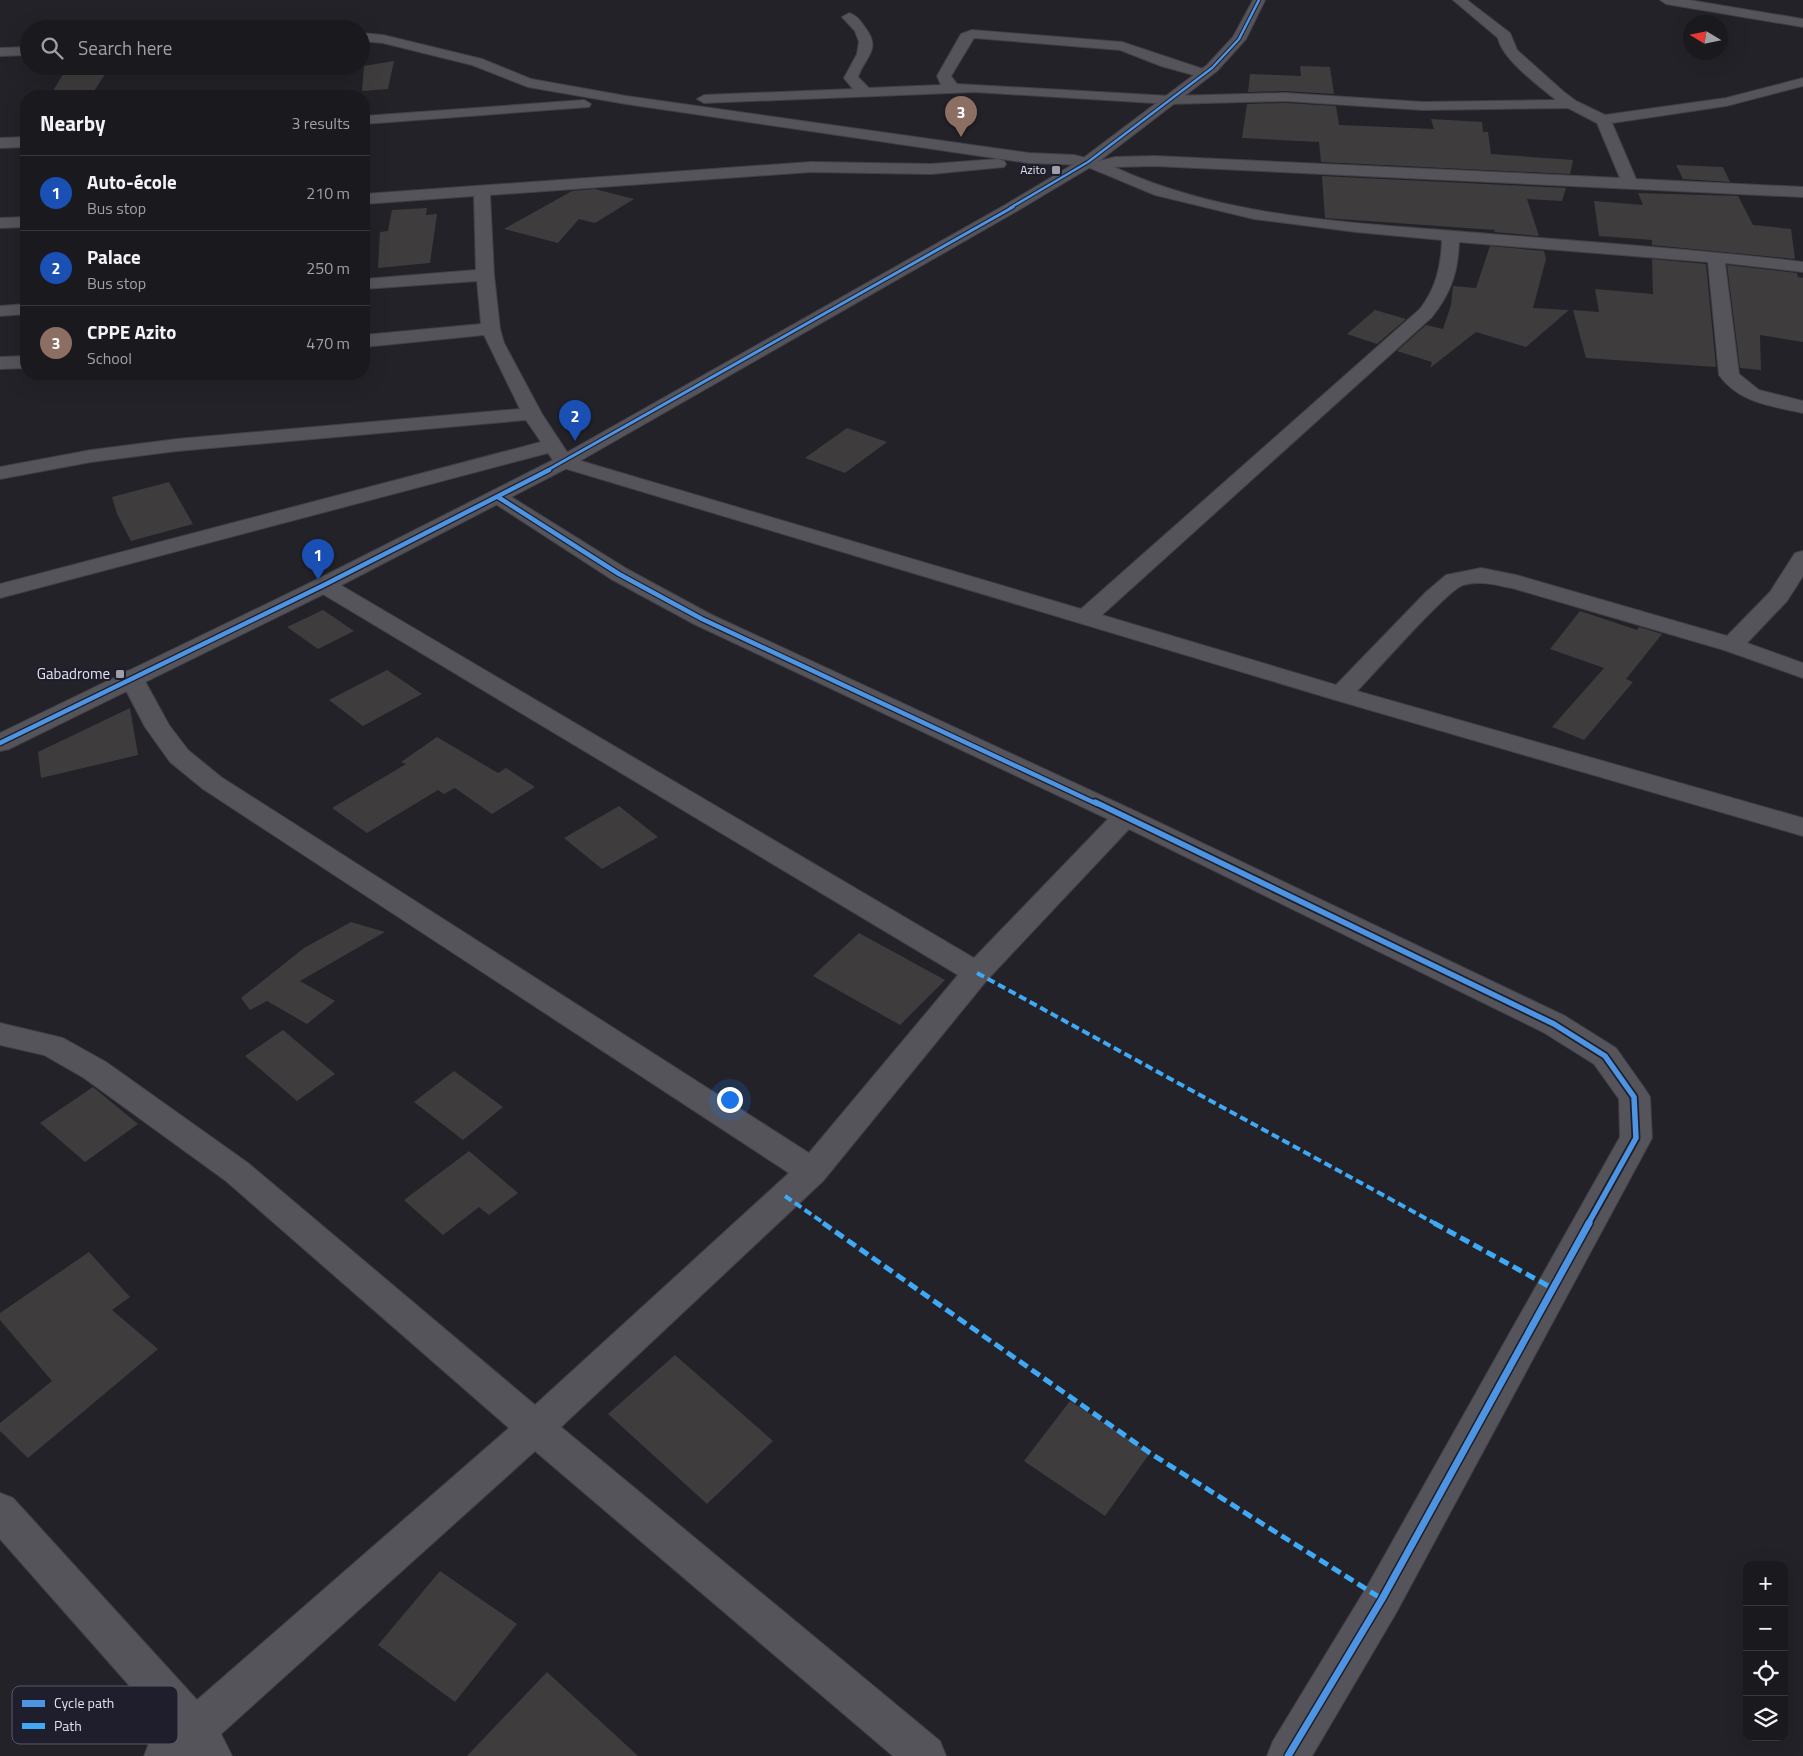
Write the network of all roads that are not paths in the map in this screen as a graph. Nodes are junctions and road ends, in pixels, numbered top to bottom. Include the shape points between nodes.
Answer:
1 (1259, 0) edge
2 (1459, 0) edge
3 (1666, 0) edge
4 (849, 17) dead end
5 (1803, 24) edge
6 (370, 38) edge
7 (20, 51) edge
8 (0, 52) edge
9 (1204, 74) junction
10 (1803, 82) edge
11 (952, 88) junction
12 (866, 93) junction
13 (626, 100) junction
14 (1170, 100) junction
15 (658, 103) junction
16 (1571, 104) junction
17 (370, 120) edge
18 (1603, 120) junction
19 (20, 142) edge
20 (0, 143) edge
21 (1029, 158) junction
22 (1092, 164) junction
23 (1630, 183) junction
24 (482, 191) junction
25 (1803, 192) edge
26 (370, 199) edge
27 (20, 222) edge
28 (0, 224) edge
29 (1451, 237) junction
30 (1716, 256) junction
31 (1803, 268) edge
32 (485, 275) junction
33 (370, 284) edge
34 (20, 309) edge
35 (0, 311) edge
36 (490, 329) junction
37 (370, 340) edge
38 (20, 362) edge
39 (0, 363) edge
40 (1803, 407) edge
41 (532, 414) junction
42 (559, 454) junction
43 (0, 473) edge
44 (498, 497) junction
45 (1803, 558) edge
46 (324, 585) junction
47 (0, 591) edge
48 (1086, 617) junction
49 (1732, 645) junction
50 (1803, 671) edge
51 (131, 677) junction
52 (1341, 694) junction
53 (0, 743) edge
54 (1126, 817) junction
55 (1803, 827) edge
56 (977, 973) junction
57 (0, 1034) edge
58 (812, 1172) junction
59 (535, 1428) junction
60 (0, 1511) edge
61 (154, 1686) edge
62 (178, 1714) edge
63 (203, 1742) edge
64 (165, 1756) edge
65 (925, 1756) edge
66 (1288, 1756) edge

1 - 9 street via 1239,39
2 - 16 street via 1506,36 1507,47 1512,53
3 - 5 street
4 - 12 street via 866,36 865,52 851,78
6 - 13 street via 459,58 528,83
7 - 8 street
9 - 11 street via 1122,46 972,34 966,37 944,76
9 - 14 street
10 - 18 street via 1726,102
11 - 12 street
11 - 14 street
12 - 15 street via 756,95
13 - 15 street
13 - 17 street
14 - 16 street via 1285,97 1423,106
14 - 22 street
15 - 21 street
16 - 18 street
18 - 23 street
19 - 20 street
21 - 22 street
21 - 24 street via 965,168 811,167
22 - 23 street via 1155,161
22 - 29 street via 1143,185 1233,209 1291,219
22 - 42 street
23 - 25 street
24 - 26 street
24 - 32 street
27 - 28 street
29 - 30 street
29 - 48 street via 1449,272 1442,294 1426,314
30 - 31 street
30 - 40 street via 1729,375 1736,386 1754,394
32 - 33 street
32 - 36 street
34 - 35 street
36 - 37 street
36 - 41 street
38 - 39 street
41 - 42 street
41 - 43 street via 177,445 91,456
42 - 44 street
42 - 47 street
42 - 48 street
44 - 46 street
44 - 54 street via 619,574 702,619
45 - 49 street via 1779,596
46 - 51 street
46 - 56 street
48 - 52 street
49 - 50 street
49 - 52 street via 1516,582 1481,575 1454,580 1434,597
51 - 53 street
51 - 58 street via 158,727 179,756 212,783
52 - 55 street
54 - 56 street
54 - 66 street via 1554,1024 1605,1056 1634,1097 1636,1138 1382,1599
56 - 58 street
57 - 59 street via 52,1046 94,1070 237,1172
58 - 59 street
59 - 63 street
59 - 65 street
60 - 61 street
62 - 63 street
63 - 64 street

